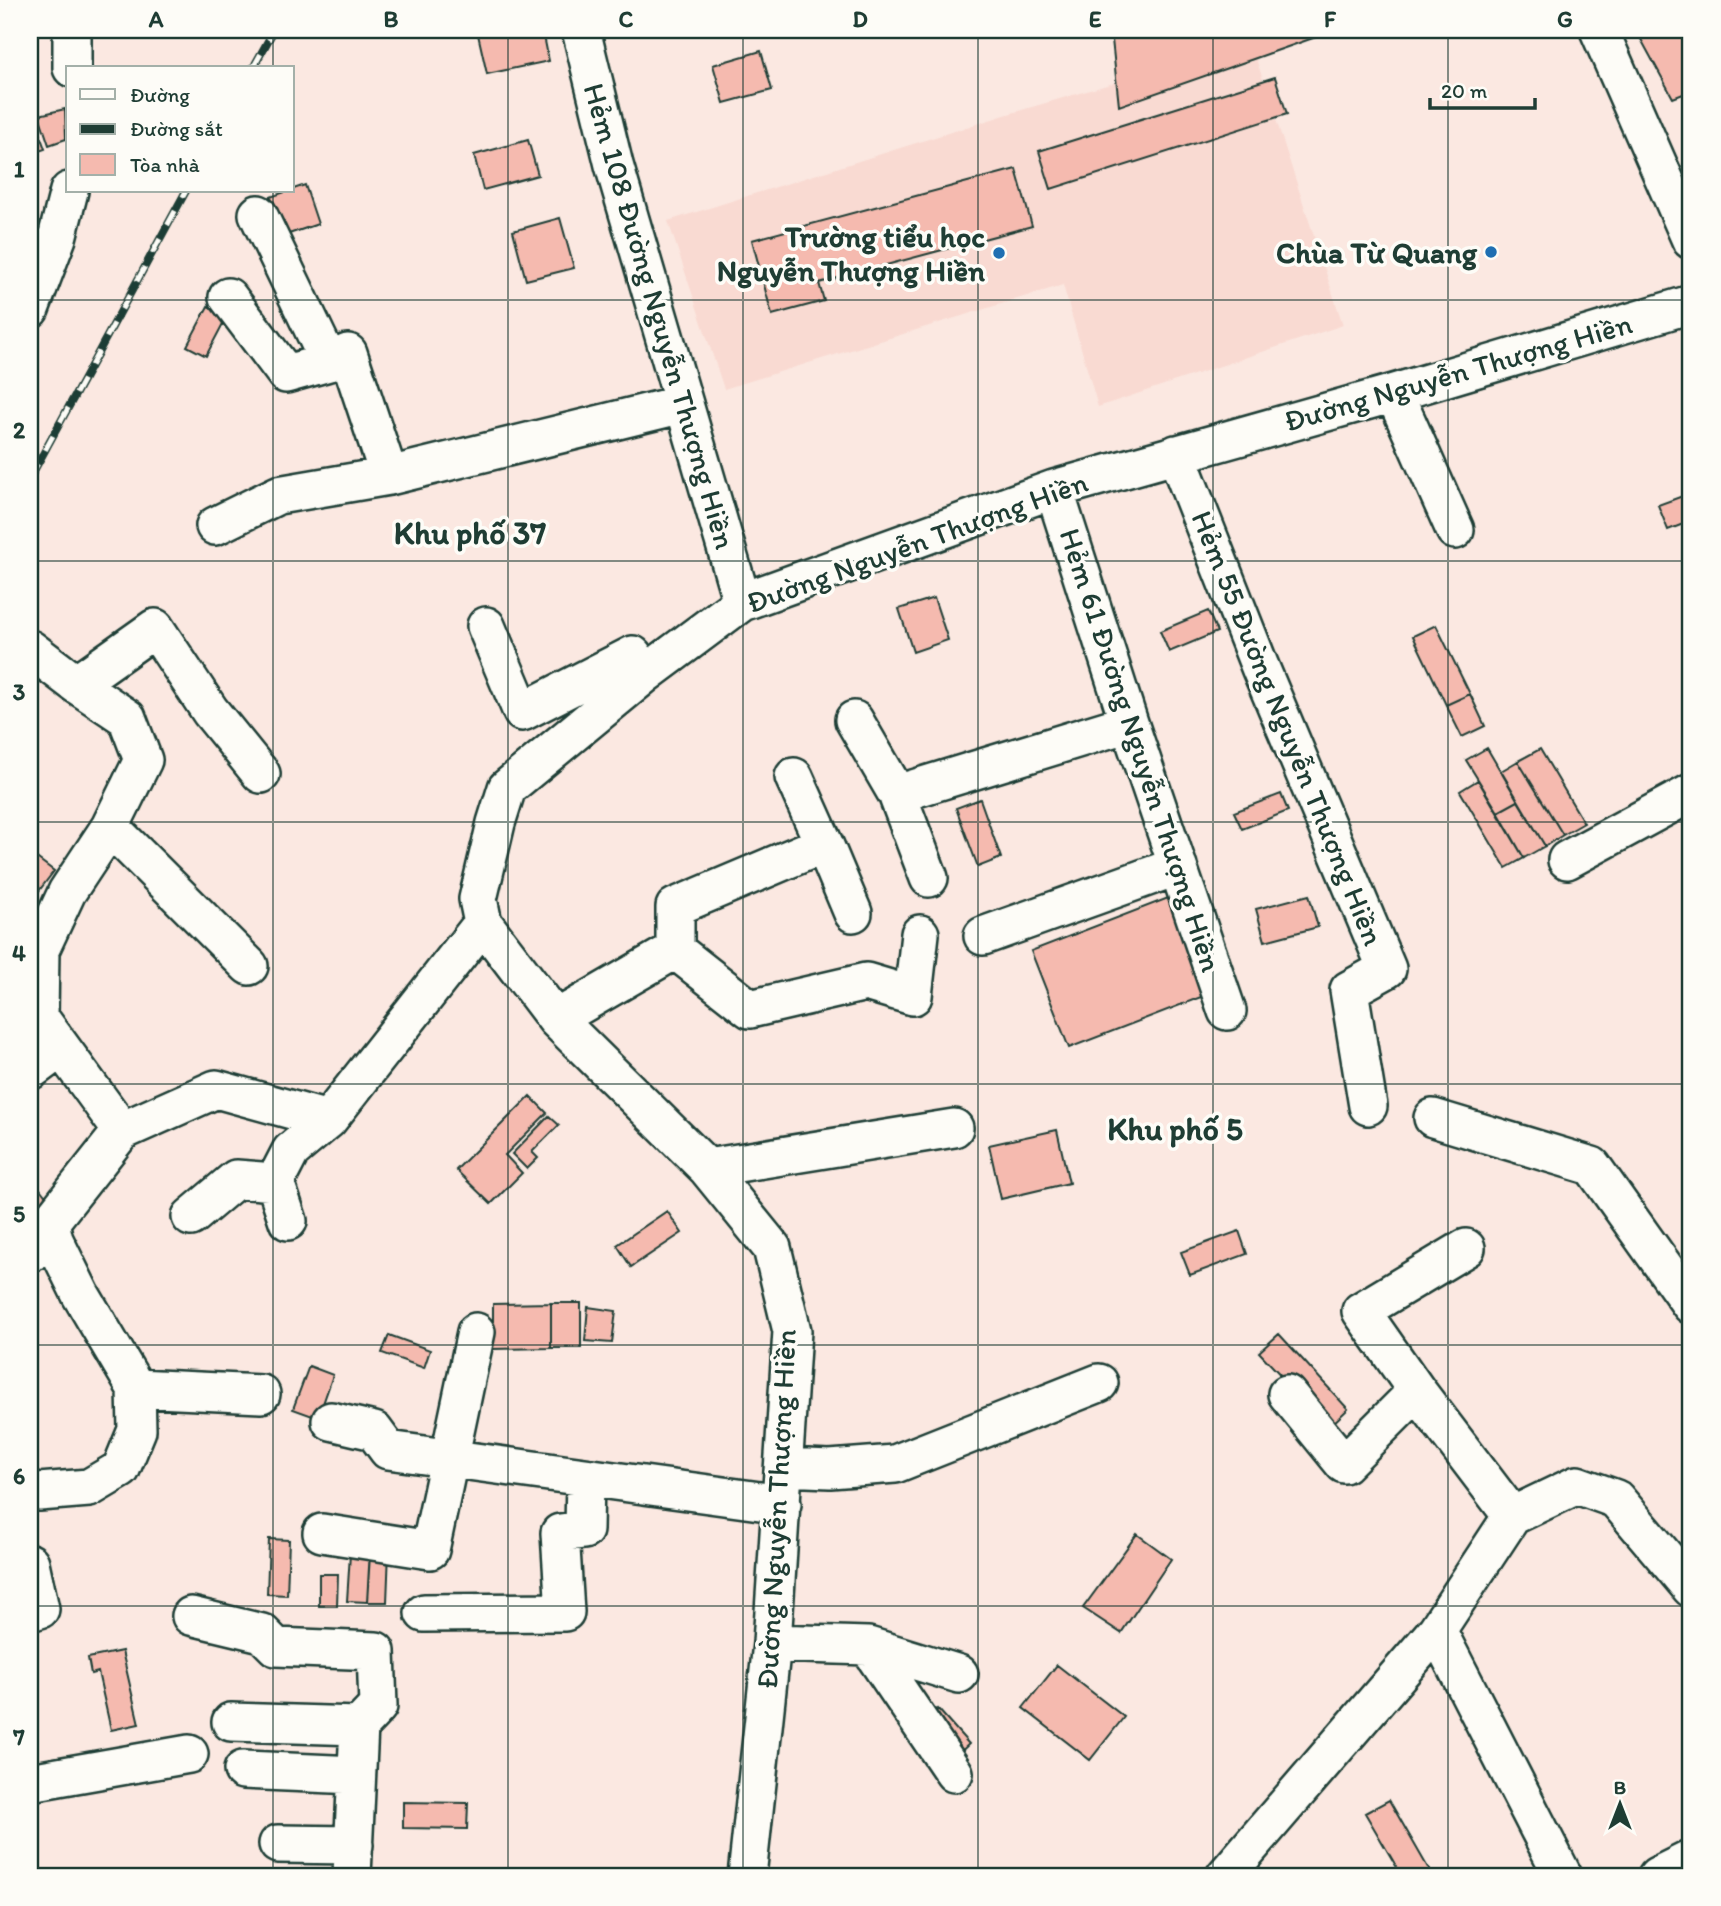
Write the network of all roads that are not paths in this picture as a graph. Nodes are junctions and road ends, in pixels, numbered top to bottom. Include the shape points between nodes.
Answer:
1 (72, 30) edge
2 (580, 30) edge
3 (1599, 30) edge
4 (72, 66) edge
5 (69, 192) edge
6 (258, 214) dead end
7 (1691, 240) edge
8 (228, 297) dead end
9 (1691, 304) edge
10 (30, 309) edge
11 (329, 362) junction
12 (1394, 393) junction
13 (683, 404) junction
14 (1176, 454) junction
15 (389, 476) junction
16 (1054, 489) junction
17 (215, 526) dead end
18 (1455, 530) dead end
19 (742, 602) junction
20 (486, 626) dead end
21 (30, 649) edge
22 (644, 675) junction
23 (76, 684) junction
24 (855, 720) dead end
25 (1129, 723) junction
26 (261, 774) dead end
27 (794, 777) dead end
28 (897, 793) junction
29 (1691, 793) edge
30 (110, 827) junction
31 (824, 844) junction
32 (1567, 860) dead end
33 (1178, 866) junction
34 (929, 878) dead end
35 (853, 913) dead end
36 (483, 923) junction
37 (920, 934) dead end
38 (983, 936) dead end
39 (675, 950) junction
40 (249, 966) dead end
41 (1227, 1011) dead end
42 (34, 1013) edge
43 (556, 1019) junction
44 (61, 1048) junction
45 (30, 1071) edge
46 (1368, 1106) dead end
47 (1433, 1118) dead end
48 (328, 1120) junction
49 (954, 1128) dead end
50 (122, 1131) junction
51 (707, 1168) junction
52 (275, 1182) junction
53 (191, 1217) dead end
54 (288, 1221) dead end
55 (42, 1246) edge
56 (1466, 1248) dead end
57 (1691, 1305) edge
58 (476, 1332) dead end
59 (1099, 1383) dead end
60 (136, 1388) junction
61 (1417, 1391) junction
62 (261, 1394) dead end
63 (1287, 1394) dead end
64 (331, 1421) dead end
65 (449, 1459) junction
66 (784, 1467) junction
67 (585, 1477) junction
68 (30, 1490) edge
69 (782, 1504) junction
70 (1512, 1516) junction
71 (322, 1533) dead end
72 (30, 1563) edge
73 (1691, 1588) edge
74 (30, 1612) edge
75 (424, 1614) dead end
76 (191, 1616) dead end
77 (1437, 1630) junction
78 (772, 1643) junction
79 (868, 1646) junction
80 (959, 1674) dead end
81 (230, 1721) dead end
82 (359, 1726) junction
83 (190, 1754) dead end
84 (243, 1770) dead end
85 (954, 1773) dead end
86 (356, 1775) junction
87 (30, 1782) edge
88 (278, 1844) dead end
89 (1691, 1859) edge
90 (353, 1861) edge
91 (747, 1876) edge
92 (1225, 1876) edge
93 (1563, 1876) edge
94 (1657, 1876) edge

1 - 4 street
2 - 13 street, Hẻm 108 Đường Nguyễn Thượng Hiền
3 - 7 street
5 - 10 street
6 - 11 street
8 - 11 street via 286,374
9 - 12 street, Đường Nguyễn Thượng Hiền
11 - 15 street via 348,353
12 - 14 street, Đường Nguyễn Thượng Hiền
12 - 18 street
13 - 15 street
13 - 19 street, Hẻm 108 Đường Nguyễn Thượng Hiền
14 - 16 street, Đường Nguyễn Thượng Hiền
14 - 46 street, Hẻm 55 Đường Nguyễn Thượng Hiền via 1387,969 1349,990
15 - 17 street via 278,495
16 - 19 street, Đường Nguyễn Thượng Hiền
16 - 25 street, Hẻm 61 Đường Nguyễn Thượng Hiền
19 - 22 street, Đường Nguyễn Thượng Hiền
20 - 22 street via 522,712 633,655
21 - 23 street
22 - 36 street, Đường Nguyễn Thượng Hiền via 507,788 478,899
23 - 26 street via 155,628 210,711
23 - 30 street via 127,718 143,760
24 - 28 street
25 - 28 street
25 - 33 street, Hẻm 61 Đường Nguyễn Thượng Hiền
27 - 31 street
28 - 34 street
29 - 32 street
30 - 40 street
30 - 42 street via 67,892 40,950
31 - 35 street
31 - 39 street via 675,908
33 - 38 street
33 - 41 street, Hẻm 61 Đường Nguyễn Thượng Hiền
36 - 43 street, Đường Nguyễn Thượng Hiền
36 - 48 street
37 - 39 street via 913,996 866,982 750,1009
39 - 43 street
42 - 44 street
43 - 51 street, Đường Nguyễn Thượng Hiền
44 - 45 street
44 - 50 street
47 - 57 street via 1592,1166
48 - 50 street via 216,1089
48 - 52 street via 291,1151
49 - 51 street
50 - 55 street via 50,1222
51 - 66 street, Đường Nguyễn Thượng Hiền via 772,1248 792,1331
52 - 53 street via 236,1179
52 - 54 street
55 - 60 street via 81,1295
56 - 61 street via 1361,1311
58 - 65 street
59 - 66 street via 895,1464
60 - 62 street
60 - 68 street via 137,1430 121,1469 89,1488
61 - 63 street via 1344,1464
61 - 70 street
64 - 65 street via 374,1431 388,1450
65 - 67 street
65 - 71 street via 430,1550
66 - 69 street, Đường Nguyễn Thượng Hiền
67 - 69 street
67 - 75 street via 584,1530 560,1533 565,1612
69 - 78 street, Đường Nguyễn Thượng Hiền
70 - 73 street via 1577,1485 1616,1499
70 - 77 street
72 - 74 street via 40,1609
76 - 82 street via 262,1633 276,1647 376,1651 378,1706
77 - 92 street
77 - 93 street
78 - 79 street
78 - 91 street, Đường Nguyễn Thượng Hiền
79 - 80 street
79 - 85 street
81 - 82 street
82 - 86 street
83 - 87 street
84 - 86 street
86 - 90 street
88 - 90 street
89 - 94 street

